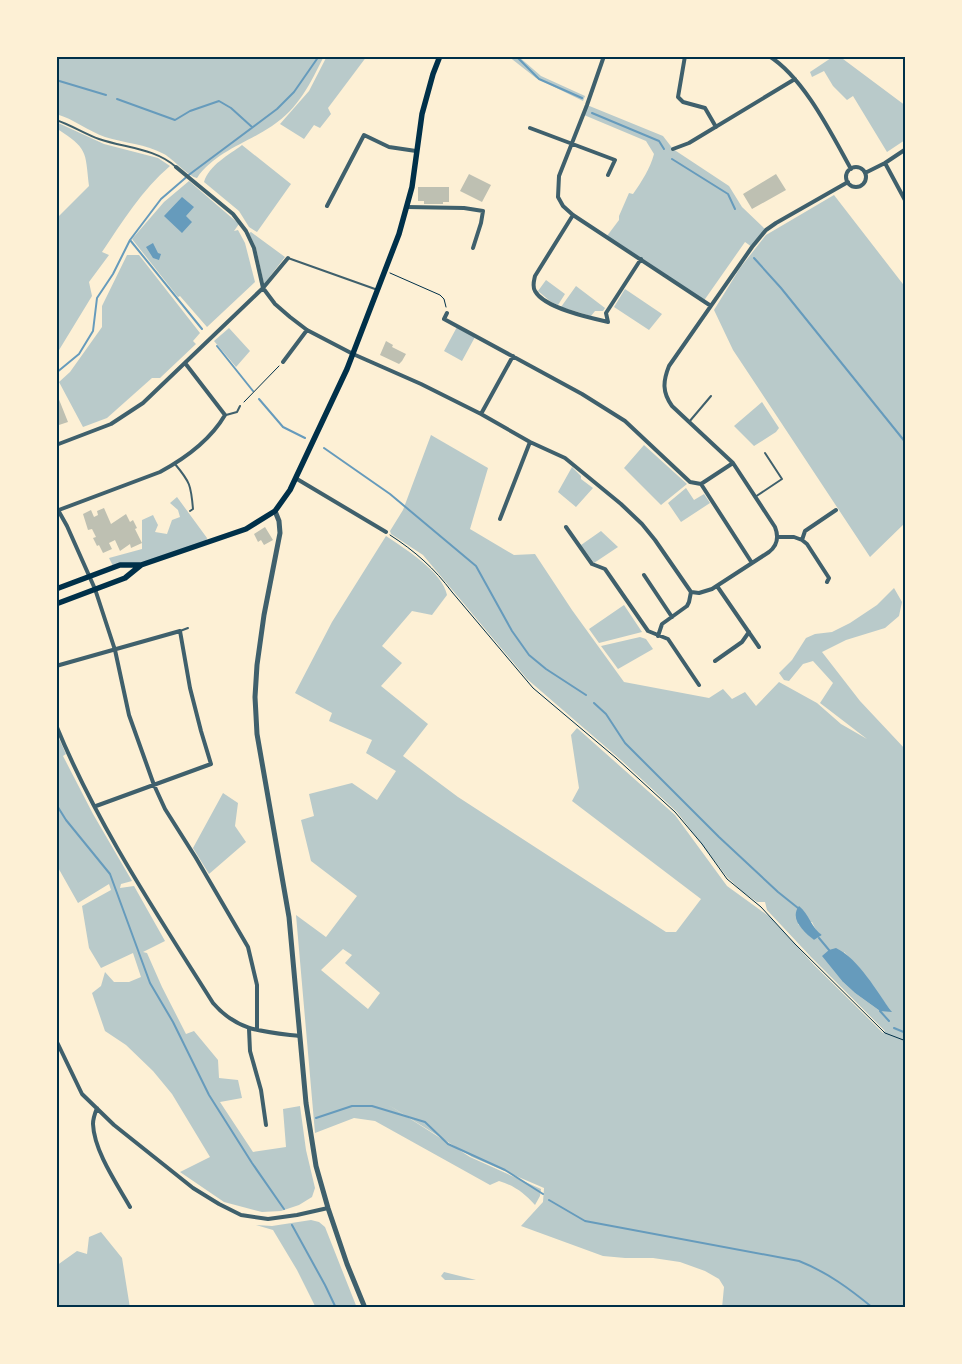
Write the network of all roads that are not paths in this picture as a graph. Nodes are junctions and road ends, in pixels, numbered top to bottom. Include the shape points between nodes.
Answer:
1 (440, 56) edge
2 (604, 56) edge
3 (685, 56) edge
4 (768, 56) edge
5 (795, 79) junction
6 (56, 120) edge
7 (716, 127) junction
8 (530, 128) dead end
9 (572, 143) junction
10 (673, 149) dead end
11 (906, 149) edge
12 (416, 151) junction
13 (885, 163) junction
14 (176, 167) joint
15 (852, 169) junction
16 (865, 173) junction
17 (608, 175) dead end
18 (848, 182) junction
19 (906, 202) edge
20 (327, 206) dead end
21 (407, 207) junction
22 (573, 215) junction
23 (473, 248) dead end
24 (288, 258) joint
25 (641, 259) junction
26 (263, 288) junction
27 (378, 290) junction
28 (711, 306) junction
29 (447, 314) road end
30 (307, 330) junction
31 (353, 354) junction
32 (513, 356) junction
33 (283, 362) road end
34 (185, 363) junction
35 (711, 396) dead end
36 (240, 406) road end
37 (481, 414) junction
38 (225, 415) junction
39 (689, 422) junction
40 (530, 442) junction
41 (56, 445) edge
42 (765, 453) dead end
43 (733, 463) junction
44 (175, 464) junction
45 (297, 479) junction
46 (701, 484) junction
47 (755, 497) junction
48 (836, 510) dead end
49 (57, 511) edge
50 (190, 511) dead end
51 (274, 511) junction
52 (500, 519) dead end
53 (566, 527) dead end
54 (386, 532) road end
55 (778, 537) junction
56 (802, 540) junction
57 (752, 563) junction
58 (141, 566) junction
59 (644, 575) dead end
60 (90, 576) junction
61 (827, 582) dead end
62 (717, 586) junction
63 (95, 588) junction
64 (56, 589) edge
65 (690, 592) junction
66 (56, 604) edge
67 (672, 617) junction
68 (188, 628) dead end
69 (180, 631) junction
70 (749, 632) junction
71 (658, 636) junction
72 (759, 647) dead end
73 (116, 650) junction
74 (715, 660) dead end
75 (56, 666) edge
76 (699, 685) dead end
77 (56, 725) edge
78 (154, 785) junction
79 (96, 806) junction
80 (249, 1029) junction
81 (257, 1030) junction
82 (300, 1036) junction
83 (56, 1040) edge
84 (97, 1108) junction
85 (266, 1125) dead end
86 (130, 1207) dead end
87 (328, 1208) junction
88 (365, 1308) edge

1 - 12 main road via 422,114
2 - 9 street
3 - 7 street via 678,97 683,102 705,108
4 - 5 street
5 - 7 street
5 - 15 street
6 - 14 lane via 98,139 153,153
7 - 10 street
8 - 9 street
9 - 17 street via 614,160
9 - 22 street via 559,176 558,198
11 - 13 street
12 - 20 street via 389,146 364,135
12 - 21 main road
13 - 16 street
13 - 19 street
14 - 26 street via 240,222 254,248
15 - 16 street via 860,168
15 - 18 street via 847,173
16 - 18 street via 866,181 862,186 856,187
18 - 28 street via 766,230
21 - 23 street via 483,211
21 - 27 main road
22 - 25 street
22 - 25 street via 533,283 535,292 549,303 608,322 606,312
24 - 26 street
24 - 27 lane
25 - 28 street
26 - 30 street via 275,304
26 - 34 street
27 - 31 main road
28 - 39 street via 669,366 663,388 666,399
29 - 32 street via 444,319
30 - 31 street
30 - 33 street
31 - 37 street
31 - 45 main road
32 - 37 street
32 - 46 street via 625,421 690,482
34 - 38 street
34 - 41 street via 126,415
35 - 39 lane
36 - 38 lane via 237,412
37 - 40 street
38 - 44 street via 217,429
39 - 43 street
40 - 52 street
40 - 65 street via 565,458 621,504 655,540
42 - 47 lane via 782,478
43 - 46 street
43 - 47 street
44 - 49 street
44 - 50 lane via 192,488 193,509
45 - 51 main road
45 - 54 street
46 - 57 street
47 - 55 street
48 - 56 street via 805,530
49 - 60 street
51 - 58 main road via 246,529
51 - 82 street via 279,527 279,545 257,665 256,724 289,917
53 - 71 street via 592,564 604,569 648,631
55 - 56 street
55 - 57 street via 773,548
56 - 61 street via 829,578
57 - 62 street
58 - 60 main road via 120,565
58 - 63 main road via 126,578
59 - 67 street
60 - 63 street
60 - 64 main road
62 - 65 street via 706,592
62 - 70 street
63 - 66 main road
63 - 73 street
65 - 67 street via 690,602
67 - 71 street via 662,624
68 - 69 lane
69 - 73 street
69 - 78 street via 190,688 211,764
70 - 72 street
70 - 74 street via 742,642
71 - 76 street via 668,640
73 - 75 street
73 - 78 street via 129,715
77 - 79 street
78 - 79 street
78 - 81 street via 165,809 248,946 257,985
79 - 80 street via 159,920 213,1003 222,1014
80 - 81 street
80 - 85 street via 250,1051 261,1090
81 - 82 street
82 - 87 street via 316,1166
83 - 84 street via 82,1094
84 - 86 street via 93,1122 97,1143
84 - 87 street via 193,1188 241,1214 268,1219
87 - 88 street

